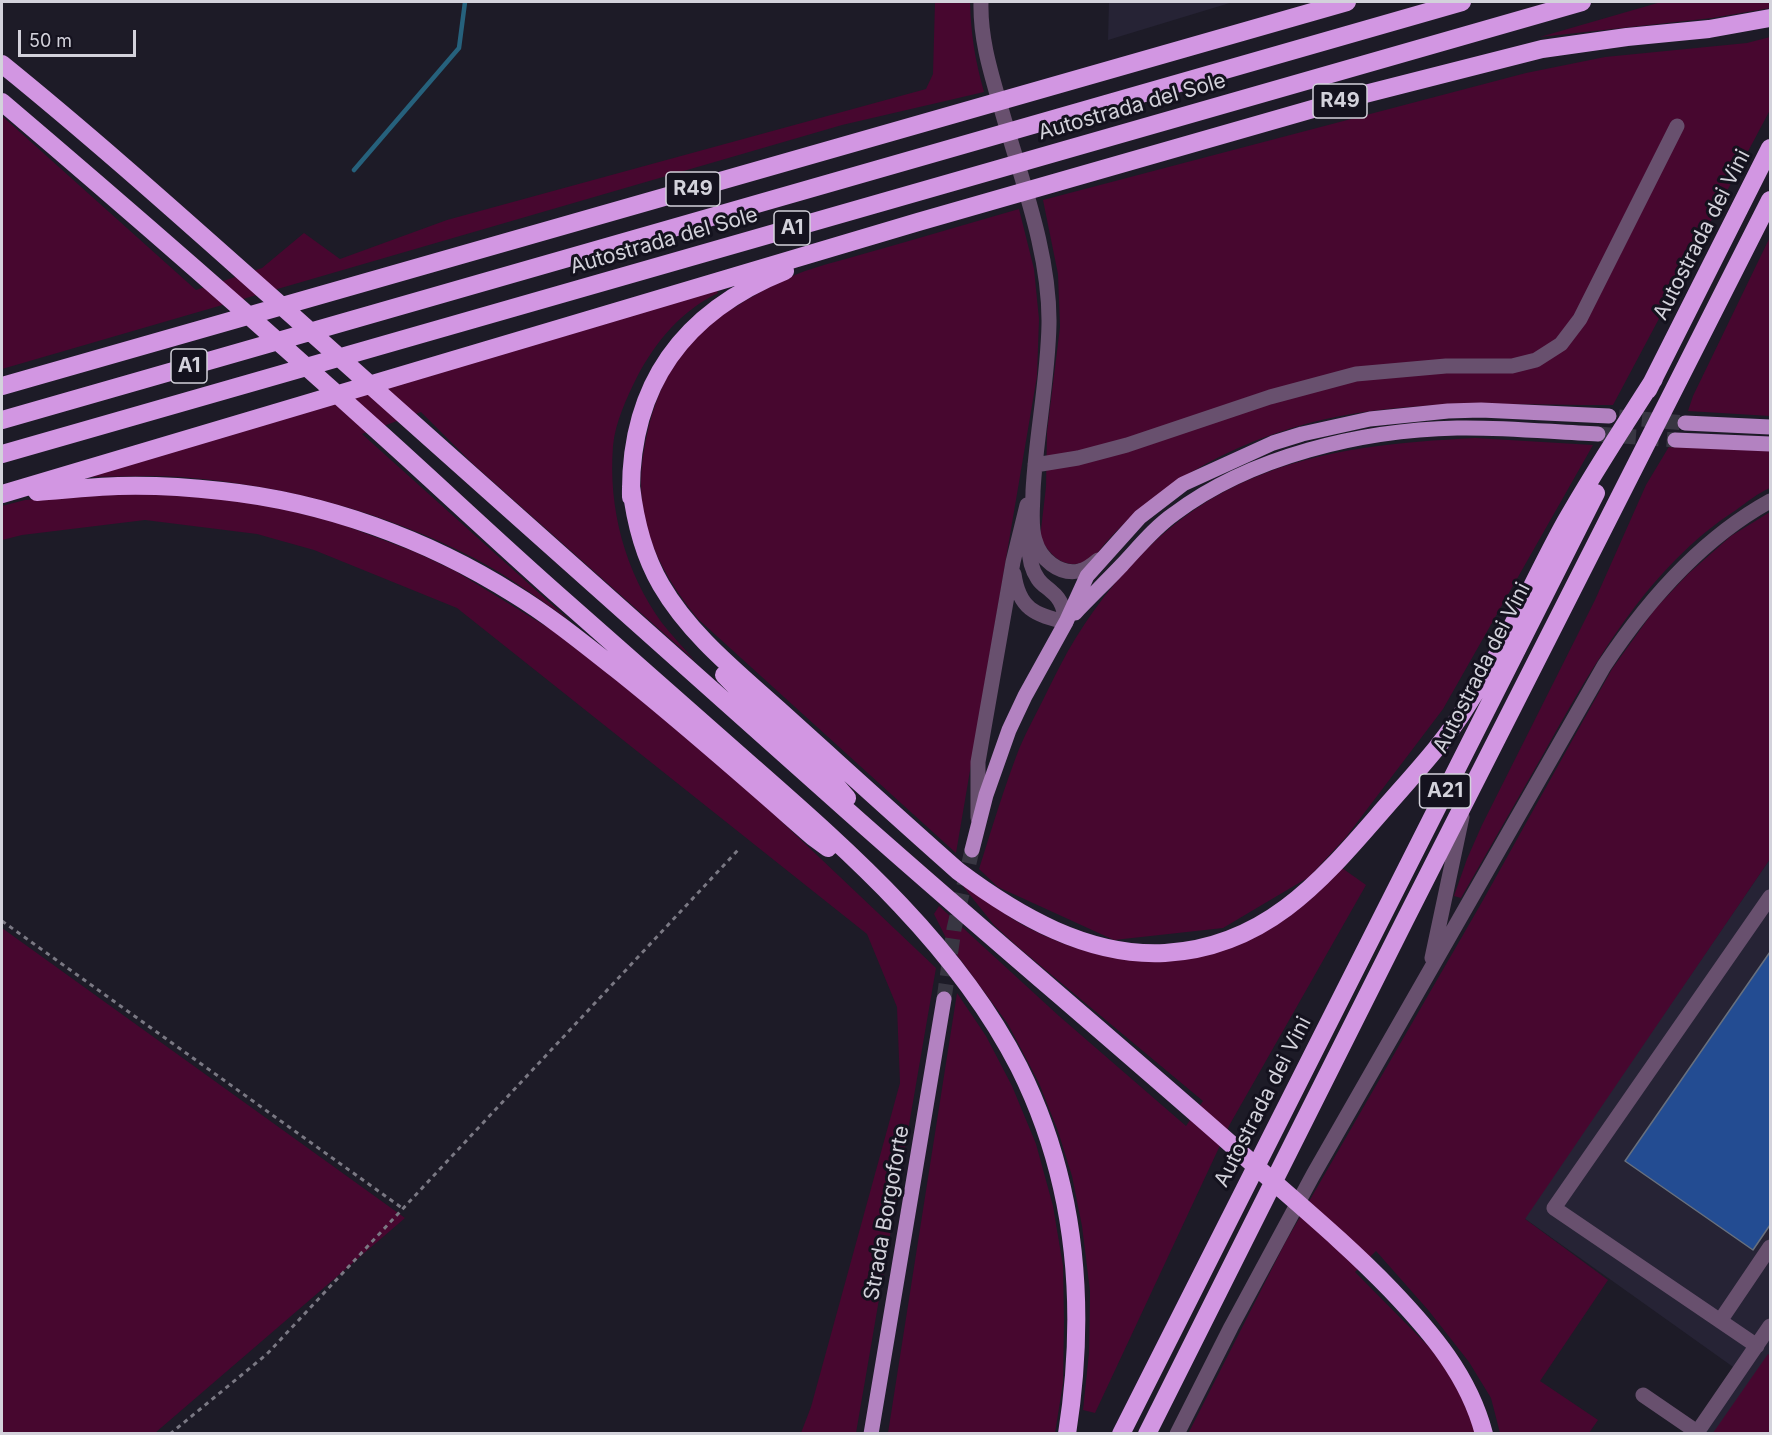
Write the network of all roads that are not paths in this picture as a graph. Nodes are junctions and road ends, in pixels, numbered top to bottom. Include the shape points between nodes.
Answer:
1 (981, 2) edge
2 (1347, 2) edge
3 (1462, 2) edge
4 (1582, 2) edge
5 (1770, 18) edge
6 (2, 64) edge
7 (2, 102) edge
8 (1677, 126) dead end
9 (1770, 148) edge
10 (1770, 200) edge
11 (918, 222) junction
12 (1654, 379) junction
13 (2, 384) edge
14 (1609, 416) tunnel mouth
15 (2, 420) edge
16 (1685, 423) tunnel mouth
17 (1770, 427) edge
18 (1598, 434) tunnel mouth
19 (1675, 440) tunnel mouth
20 (1770, 444) edge
21 (2, 454) edge
22 (1035, 472) junction
23 (631, 486) junction
24 (3, 494) edge
25 (1770, 501) edge
26 (1033, 502) junction
27 (1103, 557) junction
28 (1013, 562) junction
29 (1066, 622) junction
30 (1465, 802) junction
31 (978, 824) junction
32 (972, 850) tunnel mouth
33 (896, 855) junction
34 (879, 884) junction
35 (1770, 897) edge
36 (1429, 973) junction
37 (944, 999) tunnel mouth
38 (1770, 1247) edge
39 (1720, 1321) junction
40 (1770, 1326) edge
41 (1757, 1346) junction
42 (1643, 1395) dead end
43 (1697, 1433) edge
44 (871, 1434) edge
45 (1067, 1434) edge
46 (1121, 1434) edge
47 (1147, 1434) edge
48 (1177, 1434) edge
49 (1484, 1434) edge

1 - 22 street via 983,40 1046,282 1048,358
2 - 13 highway, R49
3 - 15 highway, Autostrada del Sole / A1
4 - 21 highway, Autostrada del Sole / A1
5 - 11 highway, R49 via 1573,44 1502,58
6 - 33 highway via 409,419
7 - 34 highway via 212,283 807,815
8 - 22 street via 1580,319 1561,345 1536,360 1512,366 1446,366 1356,374 1270,397
9 - 12 highway, Autostrada dei Vini / A21
10 - 30 highway, A21
11 - 23 highway via 767,278 721,305 688,333 666,361 650,394 633,453
11 - 24 highway, R49
12 - 23 highway via 1566,521 1468,705 1427,759 1328,873 1280,913 1213,944 1167,953 1119,951 1073,938 1028,917 958,871 724,659 678,612 645,550
12 - 46 highway, Autostrada dei Vini / A21
14 - 27 main road via 1448,411 1370,419 1302,434 1246,454 1183,484 1140,517
16 - 17 main road
18 - 29 main road via 1457,428 1394,433 1329,445 1271,463 1214,488 1173,515
19 - 20 main road
22 - 26 street
22 - 28 street
23 - 33 highway via 638,550 654,589 672,618 756,708 827,775
24 - 34 highway via 118,486 225,491 331,513 399,535 485,576 564,628 813,837
25 - 36 street via 1687,563 1625,635 1582,701
26 - 27 street via 1035,541 1051,564 1077,572
26 - 29 street via 1029,558 1038,578 1060,601
27 - 29 main road via 1087,576
28 - 29 street via 1016,584 1025,604 1040,615
28 - 31 street via 978,762
29 - 31 main road via 1009,730
30 - 36 street
30 - 47 highway, A21
31 - 32 main road
33 - 49 highway via 1366,1265 1449,1359 1475,1404
34 - 45 highway via 972,990 1018,1065 1039,1111 1066,1200 1077,1291 1074,1384
35 - 39 street via 1554,1208
36 - 48 street via 1308,1185
37 - 44 main road, Strada Borgoforte
38 - 39 street
39 - 41 street
40 - 41 street
41 - 43 street
42 - 43 street

